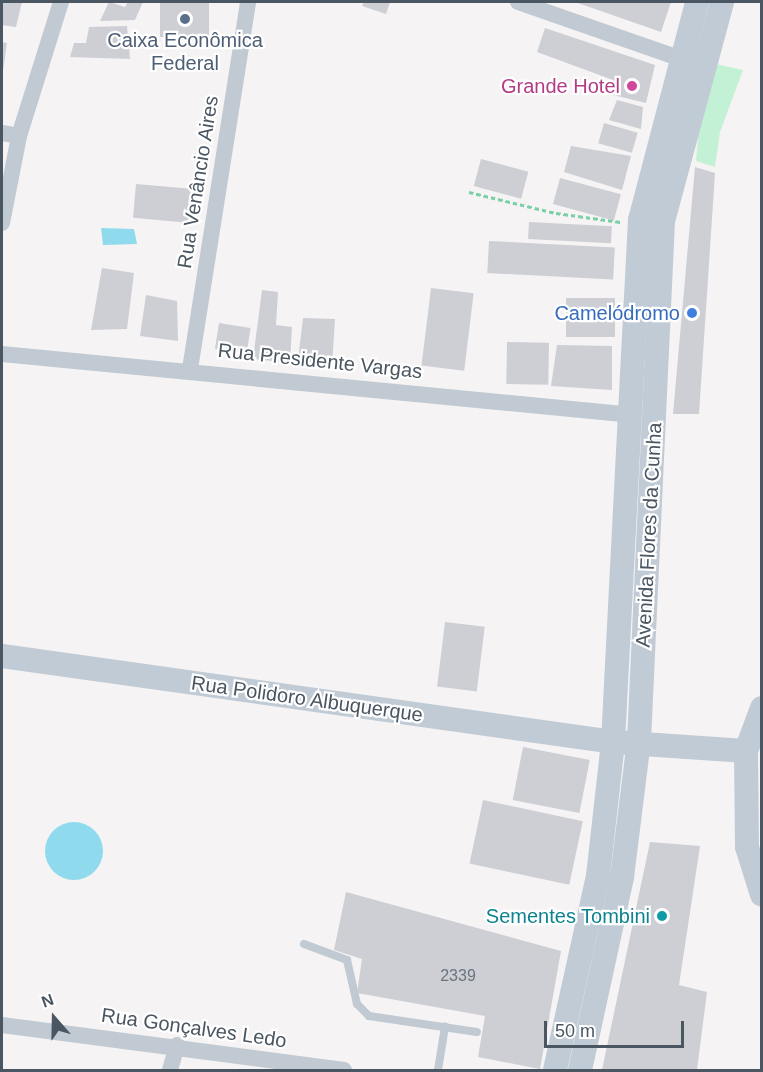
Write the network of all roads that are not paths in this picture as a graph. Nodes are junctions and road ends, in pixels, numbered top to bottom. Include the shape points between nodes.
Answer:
1 (61, 2) edge
2 (248, 2) edge
3 (518, 2) edge
4 (697, 2) edge
5 (722, 2) edge
6 (691, 62) junction
7 (2, 133) edge
8 (19, 136) junction
9 (2, 223) edge
10 (2, 354) edge
11 (190, 369) junction
12 (633, 415) junction
13 (2, 656) edge
14 (762, 708) edge
15 (639, 741) junction
16 (613, 742) junction
17 (746, 751) junction
18 (762, 895) edge
19 (304, 944) dead end
20 (2, 1024) edge
21 (445, 1028) junction
22 (477, 1032) dead end
23 (177, 1045) junction
24 (170, 1071) edge
25 (344, 1071) edge
26 (438, 1071) edge
27 (555, 1071) edge
28 (580, 1071) edge

1 - 8 street
2 - 11 street, Rua Venâncio Aires
3 - 6 street
4 - 6 main road, Avenida Flores da Cunha
5 - 6 main road, Avenida Flores da Cunha
6 - 12 main road, Avenida Flores da Cunha via 640,225
6 - 15 main road, Avenida Flores da Cunha via 663,221
7 - 8 street
8 - 9 street
10 - 11 street, Rua Presidente Vargas
11 - 12 street, Rua Presidente Vargas
12 - 16 main road, Avenida Flores da Cunha
13 - 16 main road, Rua Polidoro Albuquerque
14 - 17 main road
15 - 16 main road, Rua Polidoro Albuquerque
15 - 17 main road, Rua Polidoro Albuquerque
15 - 28 main road, Avenida Flores da Cunha via 622,877
16 - 27 main road, Avenida Flores da Cunha via 598,876
17 - 18 main road via 747,847
19 - 21 lane via 347,960 361,1011
20 - 23 street, Rua Gonçalves Ledo
21 - 22 lane
21 - 26 lane
23 - 24 street
23 - 25 street, Rua Gonçalves Ledo

